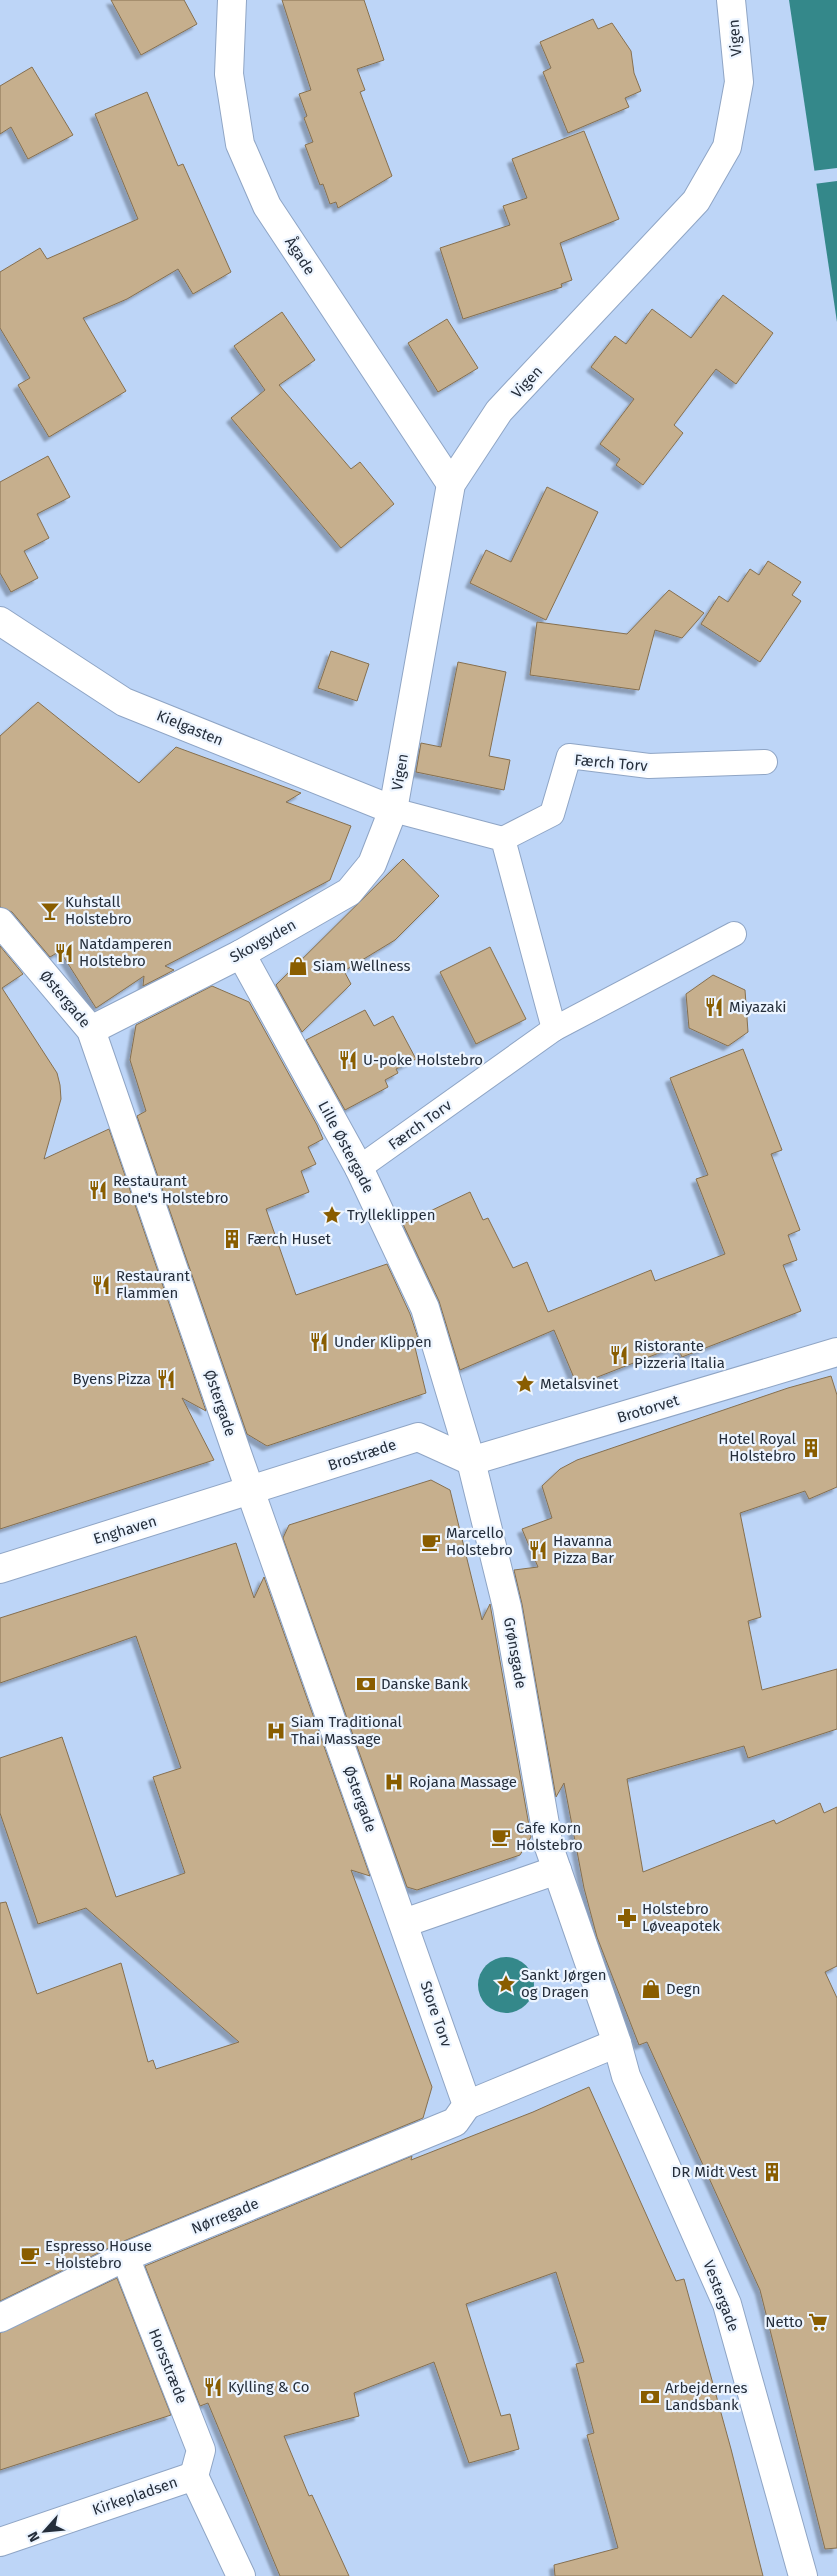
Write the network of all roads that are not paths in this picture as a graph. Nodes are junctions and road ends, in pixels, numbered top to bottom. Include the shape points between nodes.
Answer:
1 (232, 0) edge
2 (731, 0) edge
3 (451, 484) junction
4 (0, 621) edge
5 (765, 762) dead end
6 (393, 810) junction
7 (504, 839) junction
8 (0, 922) edge
9 (734, 934) dead end
10 (241, 954) junction
11 (554, 1029) junction
12 (91, 1030) junction
13 (359, 1168) junction
14 (831, 1354) edge
15 (471, 1461) junction
16 (251, 1491) junction
17 (0, 1570) edge
18 (553, 1858) junction
19 (401, 1915) junction
20 (618, 2049) junction
21 (461, 2114) junction
22 (125, 2257) junction
23 (0, 2318) edge
24 (194, 2476) junction
25 (0, 2542) edge
26 (241, 2576) edge
27 (803, 2576) edge

1 - 3 street, Ågade via 229,74 240,144 267,206
2 - 3 street, Vigen via 739,82 727,147 696,201 499,411
3 - 6 street, Vigen
4 - 6 street, Kielgasten via 124,702
5 - 7 lane, Færch Torv via 649,766 569,756 552,814
6 - 7 lane
6 - 10 street, Skovgyden via 372,864 349,892
7 - 11 lane
8 - 12 street, Østergade
9 - 11 lane, Færch Torv
10 - 12 street, Skovgyden
10 - 13 street, Lille Østergade
11 - 13 lane, Færch Torv
12 - 16 street, Østergade
13 - 15 street, Lille Østergade via 425,1308
14 - 15 street, Brotorvet
15 - 16 street, Brostræde via 418,1437
15 - 18 street, Grønsgade via 507,1607
16 - 17 street, Enghaven
16 - 19 street, Østergade
18 - 19 street
18 - 20 street
19 - 21 street, Store Torv
20 - 21 street
20 - 27 street, Vestergade via 626,2076 727,2304
21 - 22 street, Nørregade
22 - 23 street, Nørregade
22 - 24 street, Horsstræde via 201,2450
24 - 25 street, Kirkepladsen
24 - 26 street, Kirkepladsen

